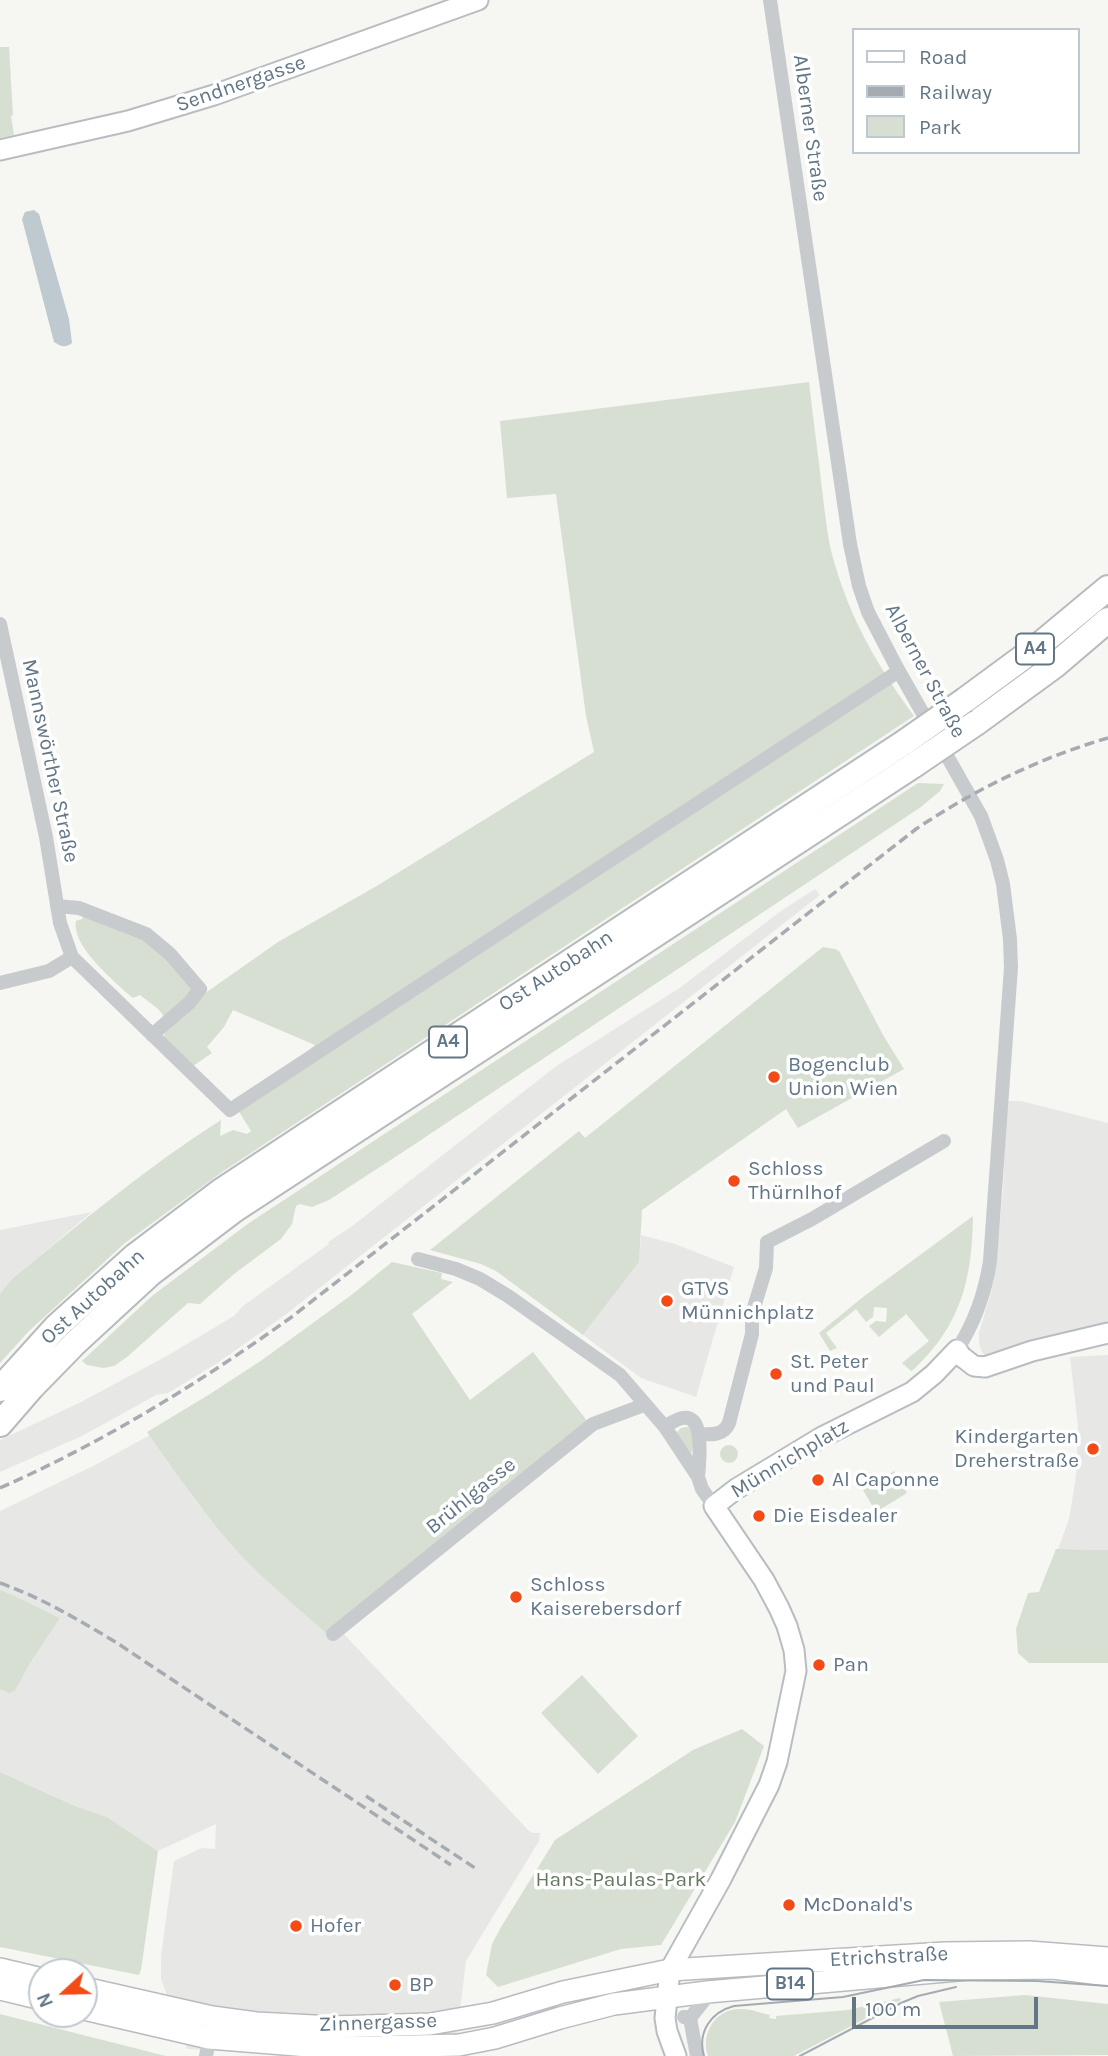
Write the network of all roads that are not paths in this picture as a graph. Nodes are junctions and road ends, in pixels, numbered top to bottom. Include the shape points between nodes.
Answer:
1 (478, 0) edge
2 (770, 0) edge
3 (0, 150) edge
4 (1108, 588) edge
5 (1108, 620) edge
6 (0, 624) edge
7 (899, 671) junction
8 (57, 906) junction
9 (72, 957) junction
10 (0, 983) edge
11 (152, 1035) junction
12 (944, 1141) dead end
13 (418, 1259) dead end
14 (1108, 1333) edge
15 (957, 1350) junction
16 (0, 1389) edge
17 (644, 1405) junction
18 (0, 1424) edge
19 (665, 1427) junction
20 (700, 1434) junction
21 (698, 1477) junction
22 (714, 1506) junction
23 (333, 1634) dead end
24 (1108, 1958) edge
25 (0, 1969) edge
26 (670, 1970) junction
27 (1108, 1975) edge
28 (28, 1976) edge
29 (0, 1989) edge
30 (98, 1992) edge
31 (28, 1996) edge
32 (666, 1997) junction
33 (706, 1998) dead end
34 (98, 2013) edge
35 (212, 2017) junction
36 (208, 2047) edge
37 (676, 2056) edge
38 (697, 2056) edge

1 - 3 street, Sendnergasse via 203,98 128,121
2 - 7 street, Alberner Straße via 850,544 868,612
4 - 16 highway, Ost Autobahn / A4, bridge via 1037,647 902,744 221,1191 135,1256 56,1327
5 - 18 highway, Ost Autobahn / A4, bridge via 1054,666 914,765 234,1210 151,1273 74,1344
6 - 8 street, Mannswörther Straße
7 - 11 street, Mannswörther Straße via 230,1110
7 - 15 street, Alberner Straße via 981,816 1003,884 1009,927 1011,967 990,1261 982,1300
8 - 9 street, Mannswörther Straße
8 - 11 street via 79,908 146,934 200,989
9 - 10 street via 49,971
9 - 11 street, Mannswörther Straße
12 - 20 street via 767,1242 766,1268 729,1423 718,1434
13 - 17 street via 456,1269 508,1296 620,1375
14 - 15 street via 989,1366 967,1362
15 - 22 street, Münnichplatz via 912,1392 813,1443
17 - 19 street
17 - 23 street, Brühlgasse via 593,1424
19 - 20 street via 686,1418
19 - 21 street
20 - 21 street, Münnichplatz
21 - 22 street
22 - 26 street via 772,1594 787,1626 796,1671 769,1785
24 - 26 main road, Etrichstraße / B14 via 1029,1952 945,1953
25 - 28 main road
26 - 32 street
26 - 35 main road, Zinnergasse / B14 via 430,2024 333,2027
27 - 32 main road, Etrichstraße / B14 via 1053,1968 970,1969
29 - 31 main road
30 - 35 main road, Zinnergasse / B14
32 - 36 main road, Zinnergasse / B14 via 614,2004 459,2045
32 - 37 street via 667,2031
33 - 38 street via 687,2018
34 - 36 main road, Zinnergasse / B14
35 - 36 street

